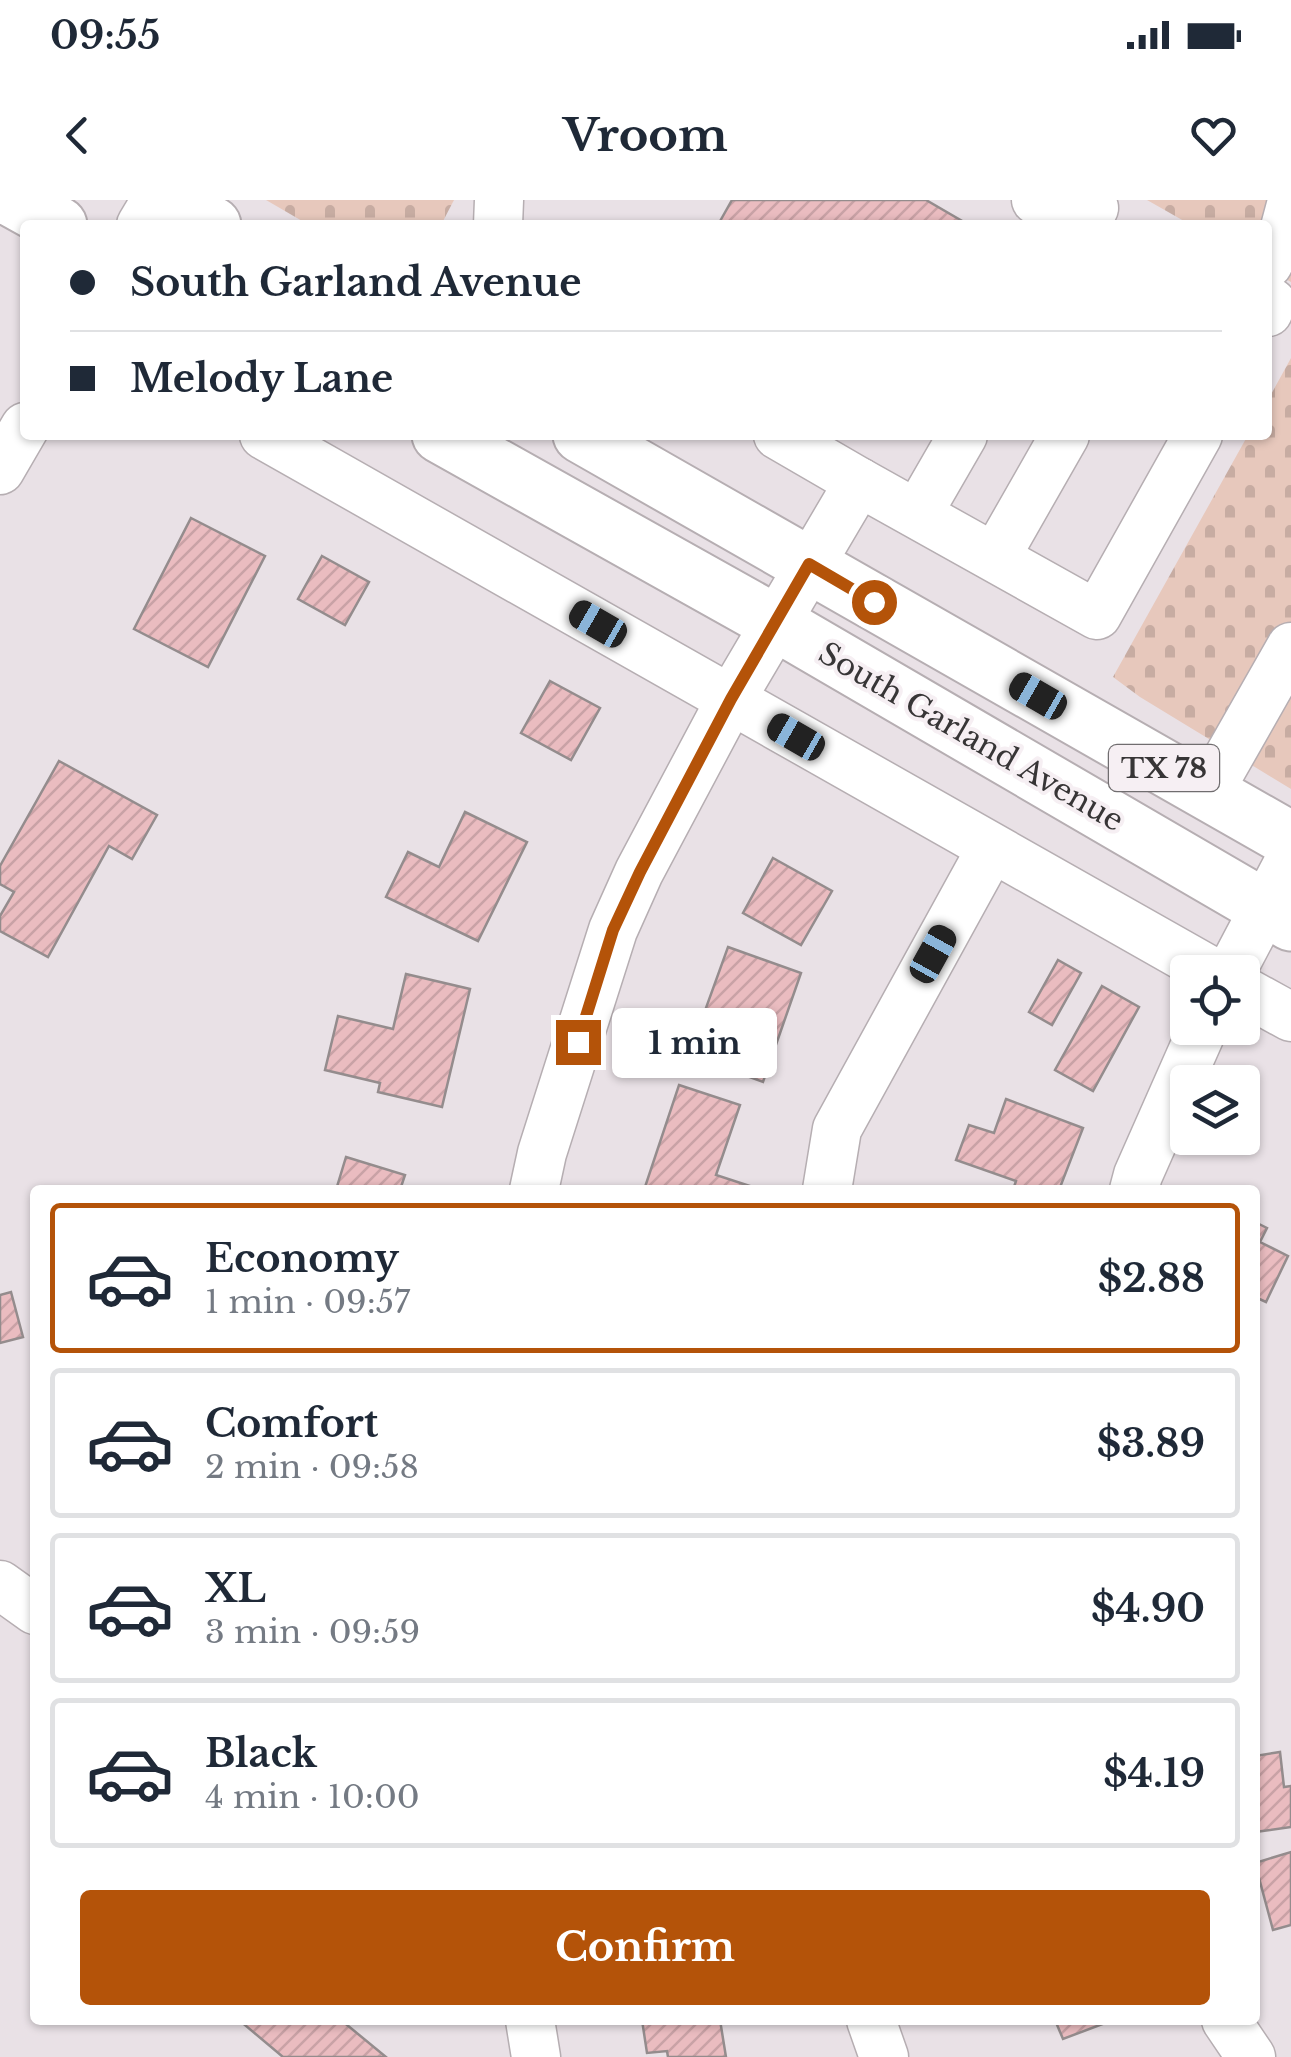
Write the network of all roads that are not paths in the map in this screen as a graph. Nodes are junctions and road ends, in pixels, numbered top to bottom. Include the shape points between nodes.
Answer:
1 (14, 200) edge
2 (169, 200) edge
3 (1036, 200) edge
4 (1291, 205) edge
5 (1102, 219) edge
6 (50, 220) edge
7 (204, 220) edge
8 (1272, 256) edge
9 (20, 436) edge
10 (273, 440) edge
11 (449, 440) edge
12 (590, 440) edge
13 (787, 440) edge
14 (960, 440) edge
15 (1062, 440) edge
16 (1195, 440) edge
17 (0, 470) edge
18 (859, 482) junction
19 (918, 513) junction
20 (996, 556) junction
21 (809, 564) junction
22 (776, 623) junction
23 (1291, 647) edge
24 (731, 699) junction
25 (1208, 793) junction
26 (1291, 840) edge
27 (991, 849) junction
28 (1291, 858) edge
29 (1278, 915) edge
30 (1181, 955) edge
31 (1245, 955) edge
32 (1260, 1000) edge
33 (1291, 1017) edge
34 (1195, 1045) edge
35 (535, 1185) edge
36 (828, 1185) edge
37 (1136, 1185) edge
38 (0, 1585) edge
39 (30, 1606) edge
40 (531, 2025) edge
41 (873, 2025) edge
42 (1229, 2025) edge
43 (536, 2057) edge
44 (884, 2057) edge
45 (1251, 2057) edge

1 - 6 main road
2 - 7 main road
3 - 5 street
4 - 8 street
9 - 17 street
10 - 24 street
11 - 22 main road, South Garland Avenue / TX 78
12 - 21 main road, TX 78
13 - 18 street
14 - 19 street
15 - 20 street
16 - 20 street via 1096,614
18 - 19 street
18 - 21 street
19 - 20 street
21 - 22 street
21 - 25 main road, TX 78
22 - 24 street
22 - 29 main road, South Garland Avenue / TX 78
23 - 25 street
24 - 27 street
24 - 35 street via 613,930
25 - 26 main road, TX 78
27 - 30 street
27 - 36 street via 837,1129
28 - 29 street
29 - 31 street
32 - 33 street
34 - 37 street
38 - 39 street
40 - 43 street
41 - 44 street
42 - 45 street

